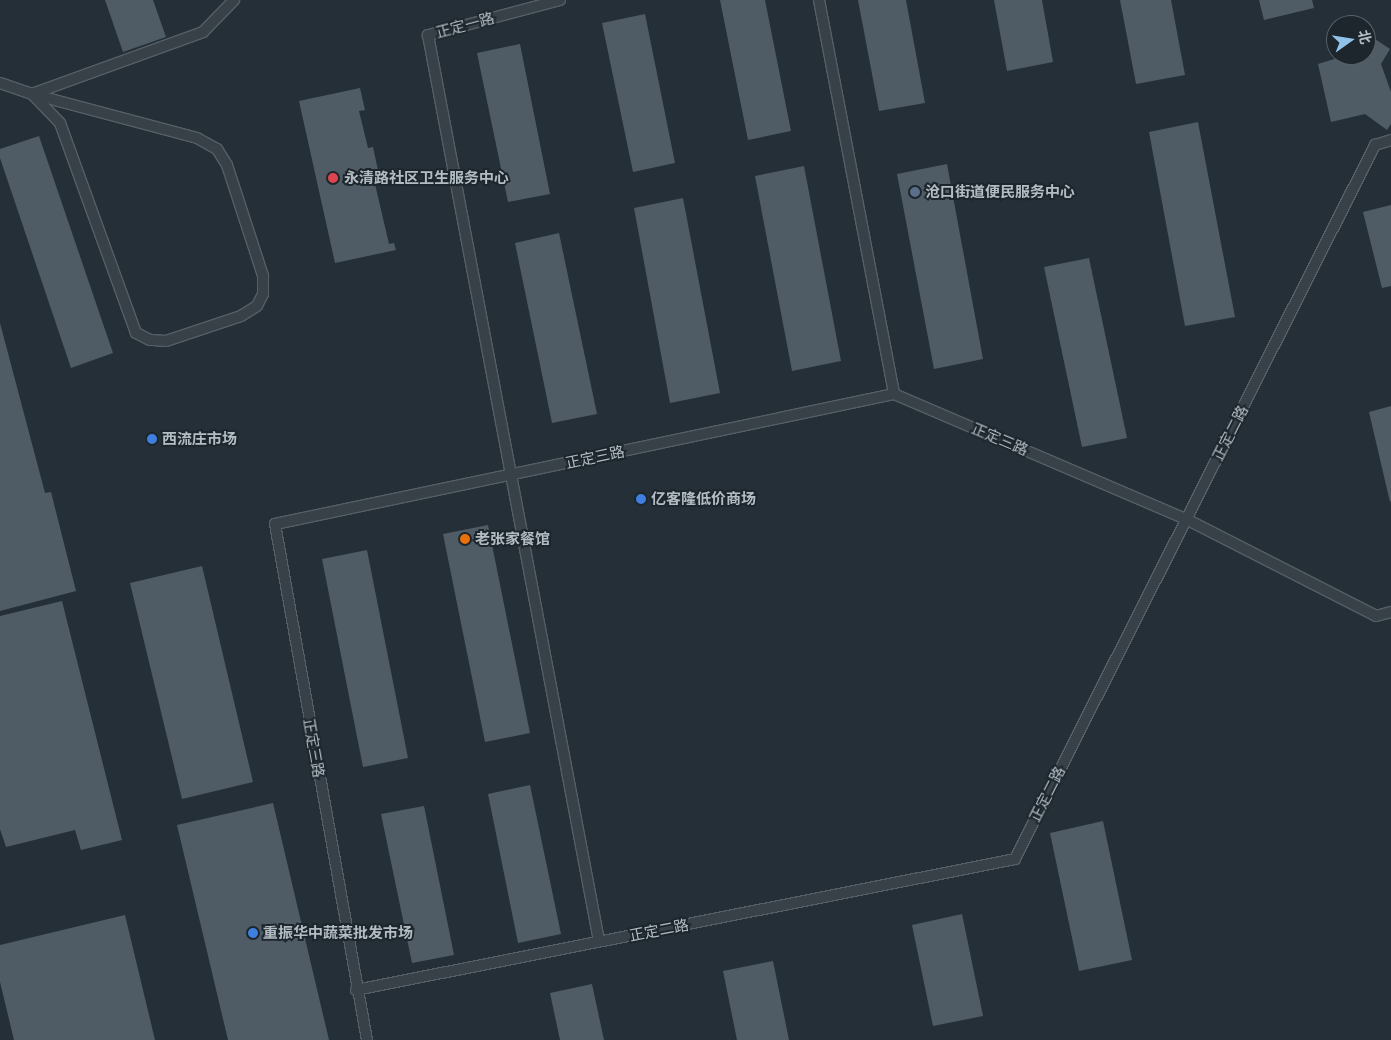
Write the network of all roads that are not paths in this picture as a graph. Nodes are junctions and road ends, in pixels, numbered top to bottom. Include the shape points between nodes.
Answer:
1 (234, 0) edge
2 (560, 0) edge
3 (819, 0) edge
4 (0, 83) edge
5 (32, 94) junction
6 (1391, 140) edge
7 (894, 394) junction
8 (513, 474) junction
9 (1186, 519) junction
10 (1391, 612) edge
11 (599, 942) junction
12 (356, 990) junction
13 (367, 1040) edge

1 - 5 lane via 203,32
2 - 8 lane, 正定一路 via 428,35
3 - 7 lane
4 - 5 lane
5 - 5 lane via 60,124 136,333 150,340 166,341 241,316 257,306 263,294 263,276 227,165 217,150 197,138
6 - 9 lane, 正定二路 via 1375,145
7 - 8 lane, 正定三路
7 - 9 lane, 正定三路
8 - 11 lane
8 - 12 lane, 正定三路 via 274,524
9 - 10 lane, 正定三路 via 1376,616
9 - 11 lane, 正定二路 via 1014,859
11 - 12 lane, 正定二路
12 - 13 lane, 正定三路

